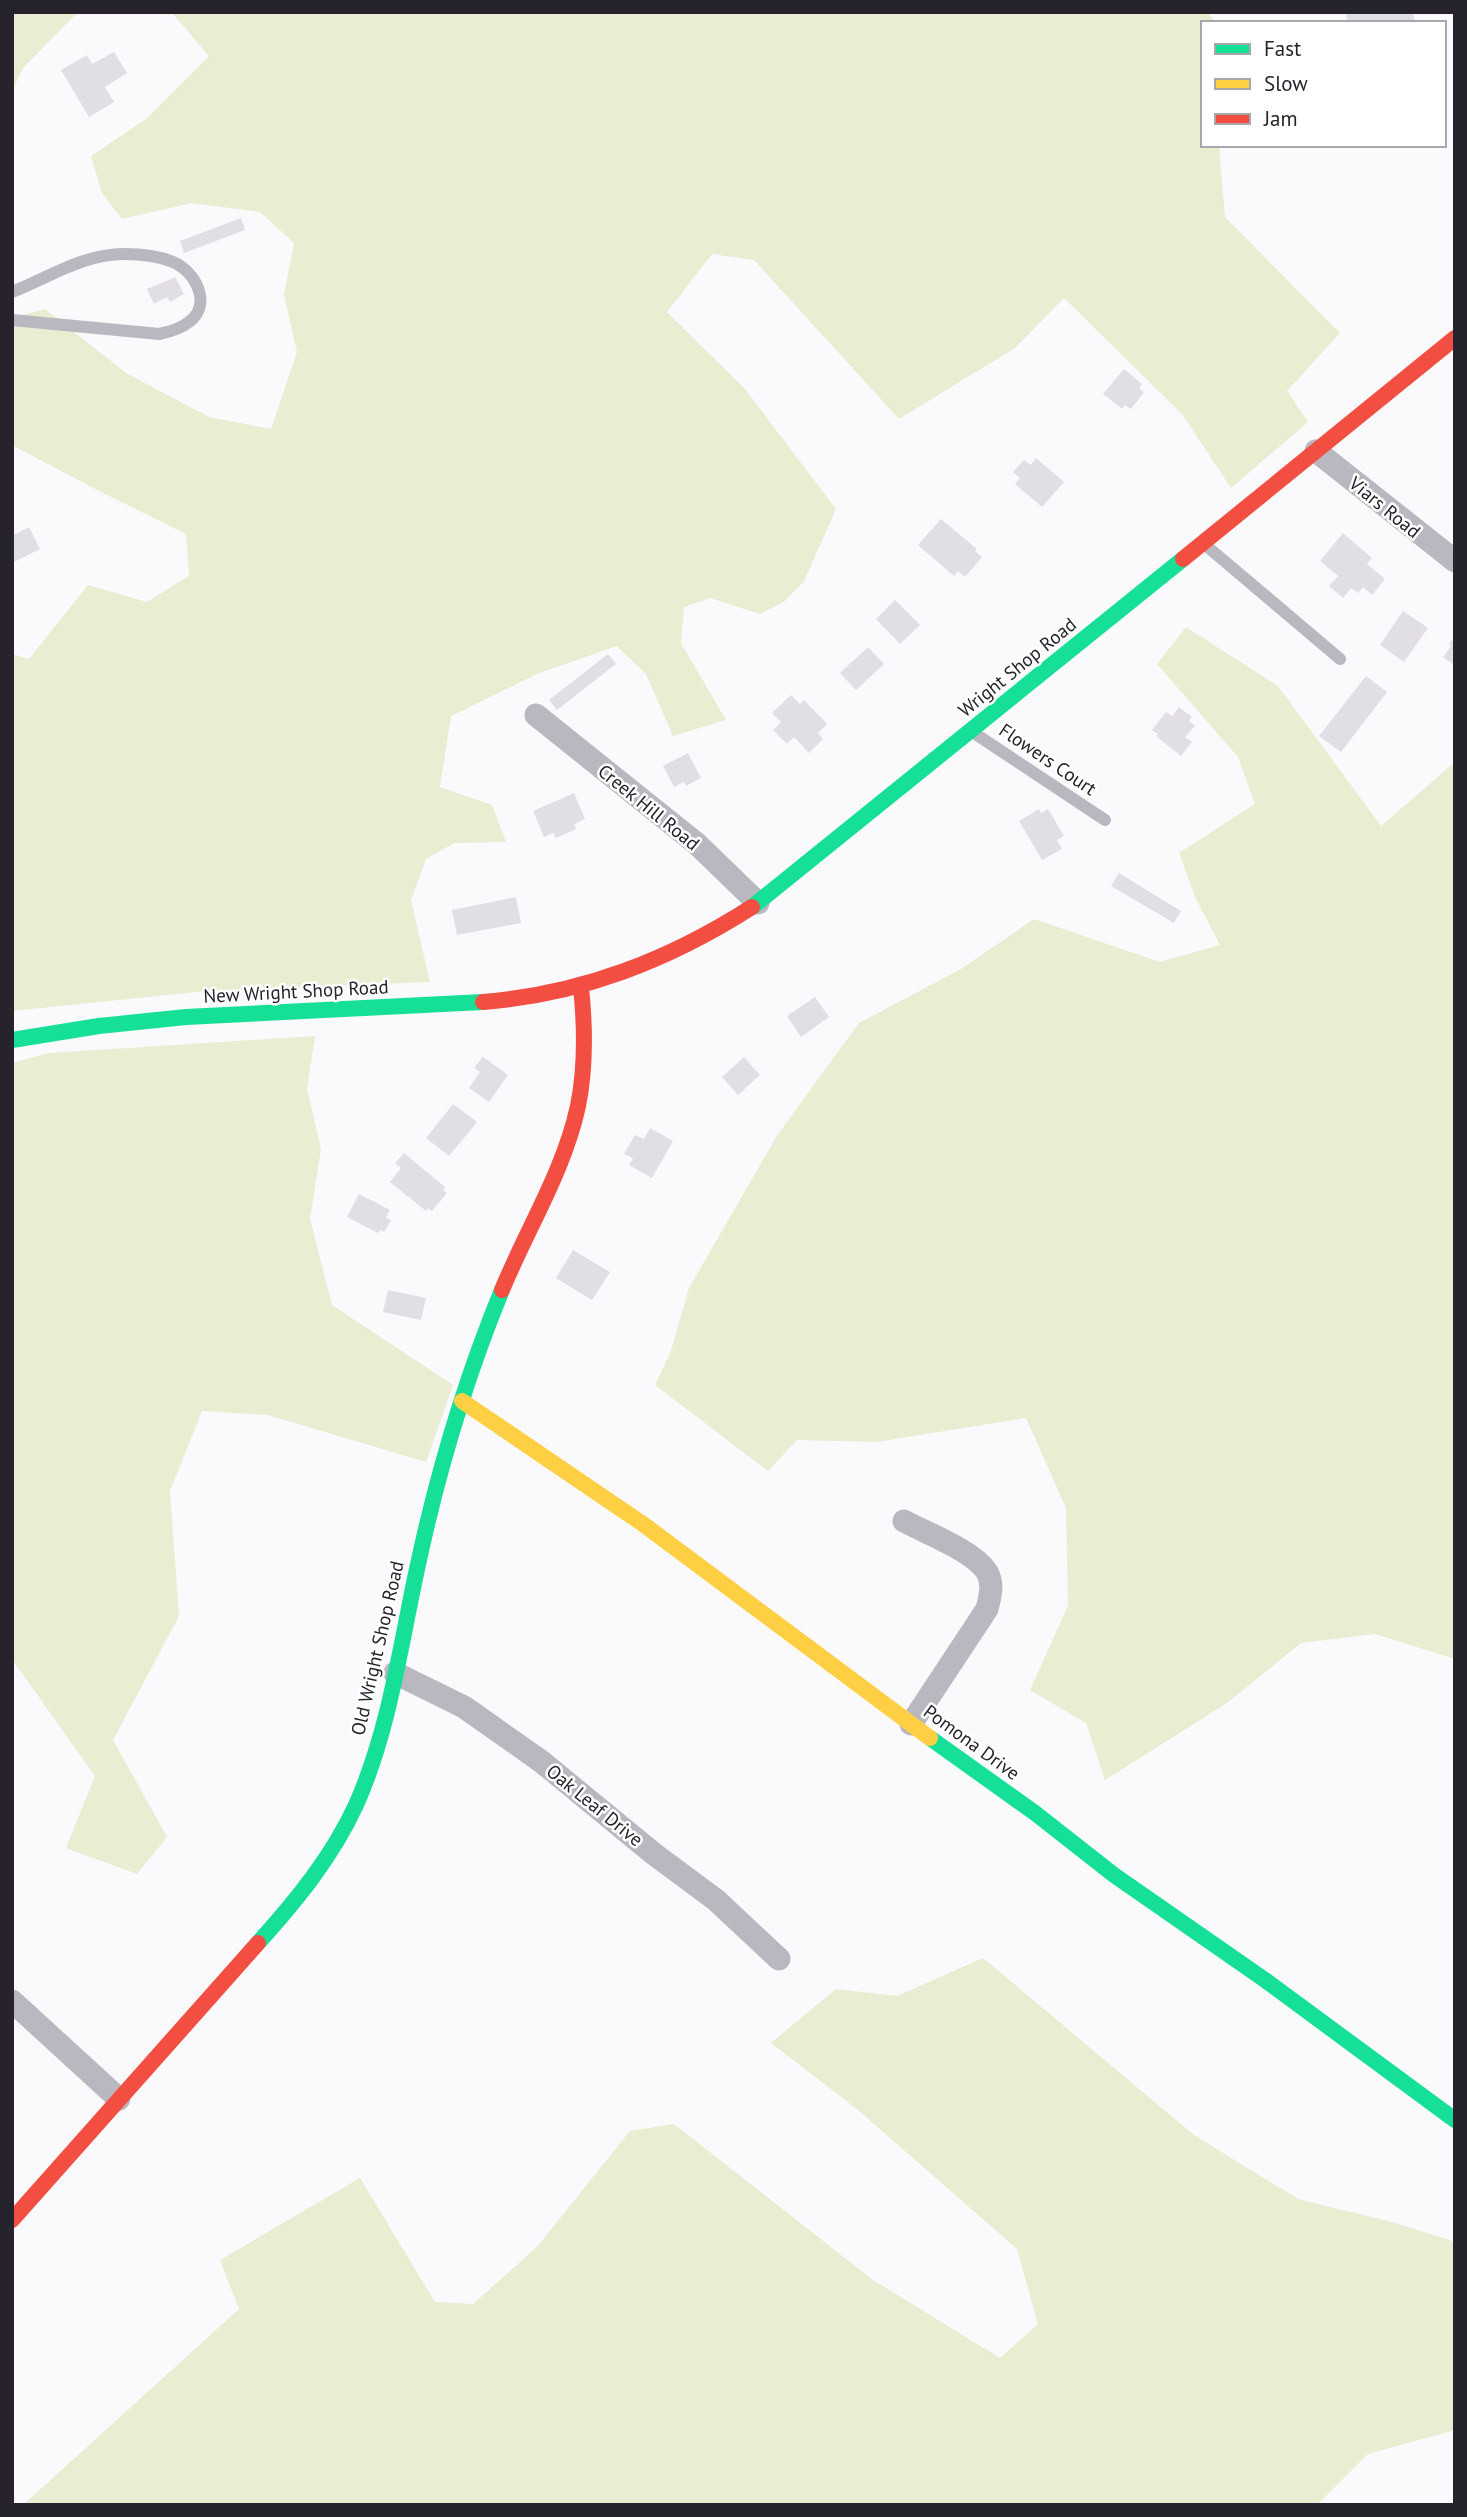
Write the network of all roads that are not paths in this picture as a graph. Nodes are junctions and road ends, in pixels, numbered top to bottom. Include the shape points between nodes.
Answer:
1 (12, 292) edge
2 (12, 320) edge
3 (1455, 338) edge
4 (1316, 451) junction
5 (1203, 543) junction
6 (1455, 561) edge
7 (1340, 659) dead end
8 (536, 715) dead end
9 (971, 731) junction
10 (1105, 820) dead end
11 (758, 903) junction
12 (581, 987) junction
13 (12, 1040) edge
14 (462, 1401) junction
15 (904, 1521) dead end
16 (396, 1673) junction
17 (911, 1724) junction
18 (779, 1959) dead end
19 (12, 2001) edge
20 (119, 2099) junction
21 (1455, 2120) edge
22 (12, 2220) edge

1 - 2 lane via 73,264 125,254 173,262 189,273 201,298 190,321 159,334
3 - 4 street, Wright Shop Road
4 - 5 street, Wright Shop Road
4 - 6 street, Viars Road
5 - 7 lane
5 - 9 street, Wright Shop Road
8 - 11 street, Creek Hill Road via 697,845
9 - 10 lane, Flowers Court
9 - 11 street, Wright Shop Road
11 - 12 street, Wright Shop Road via 670,955
12 - 13 street, New Wright Shop Road via 497,1001 149,1020
12 - 14 street, Old Wright Shop Road via 584,1067 578,1107
14 - 16 street, Old Wright Shop Road via 424,1539
14 - 17 street, Pomona Drive via 643,1524
15 - 17 street via 976,1559 988,1573 992,1591 987,1609
16 - 18 street, Oak Leaf Drive via 464,1707 542,1762 716,1900
16 - 20 street, Old Wright Shop Road via 371,1764 340,1837 270,1930
17 - 21 street, Pomona Drive
19 - 20 street
20 - 22 street, Old Wright Shop Road

